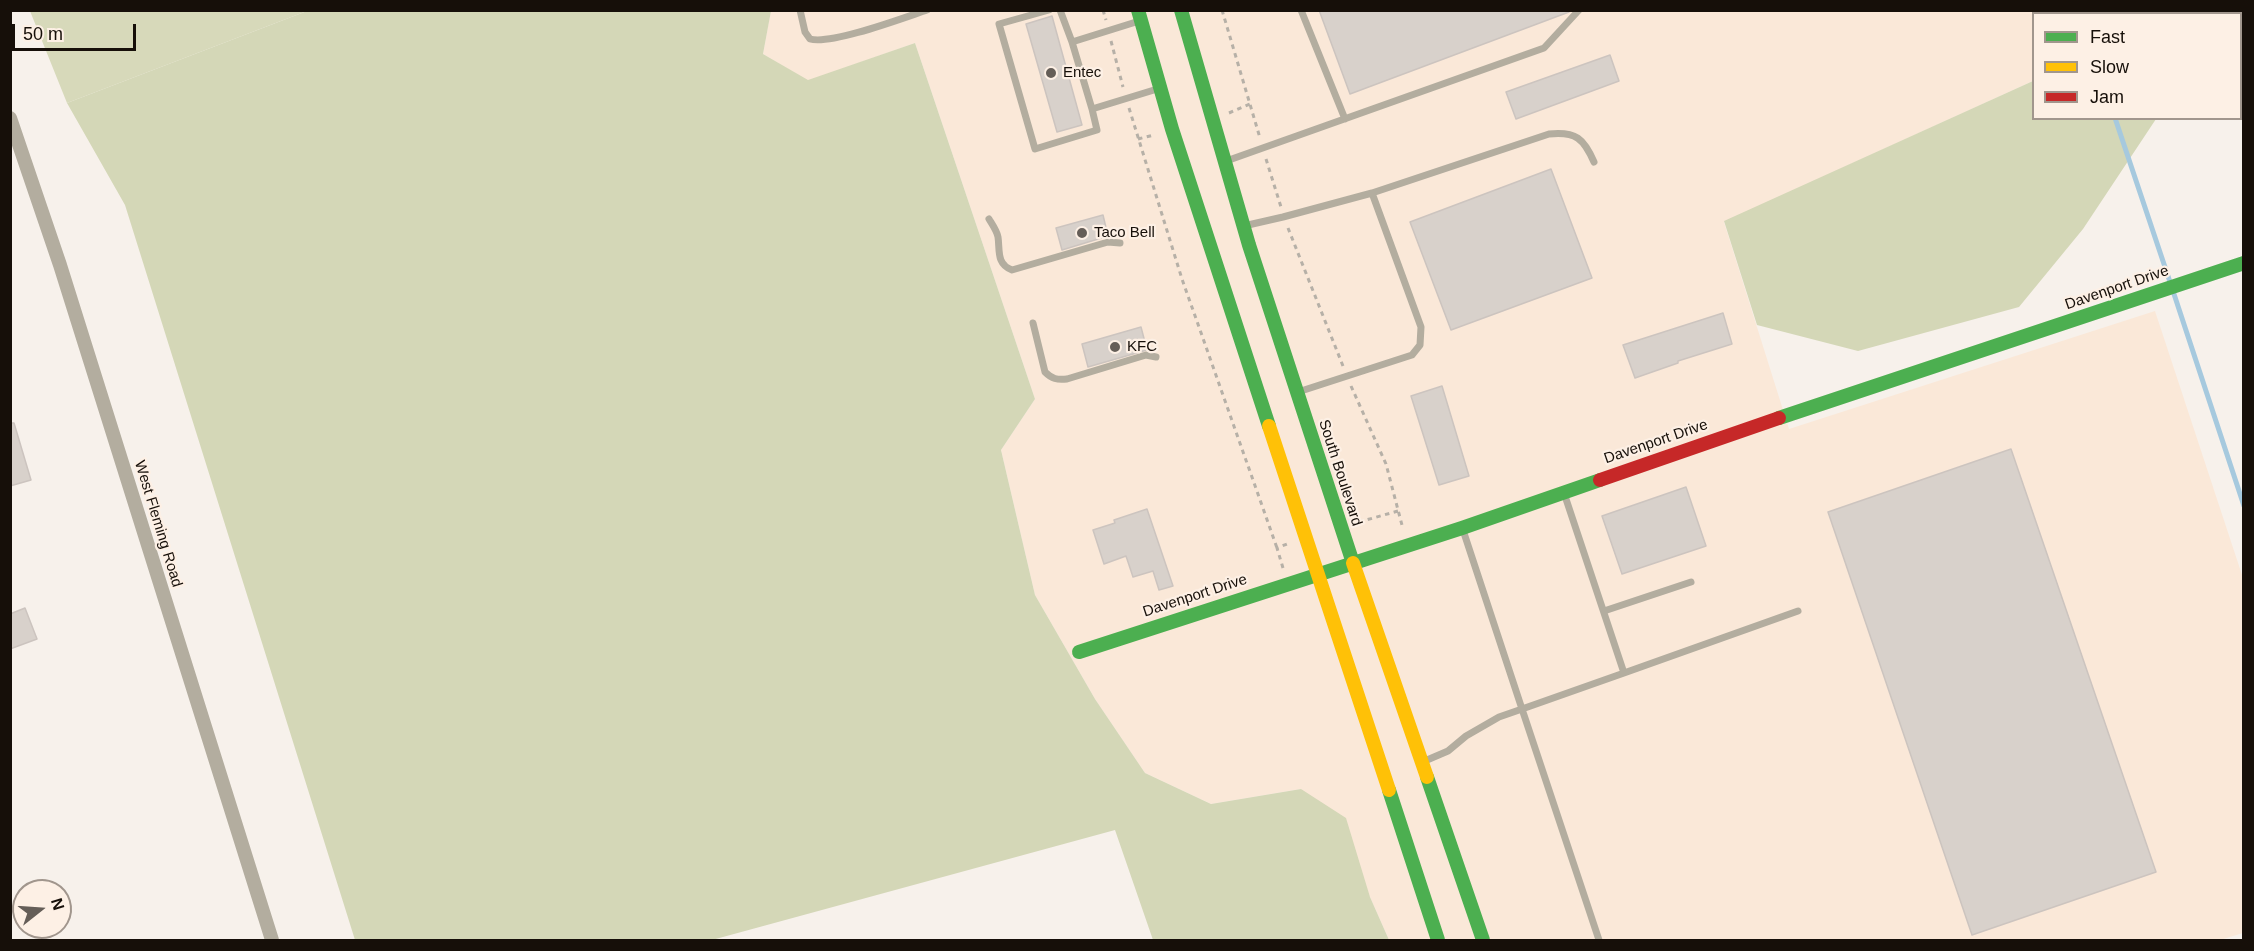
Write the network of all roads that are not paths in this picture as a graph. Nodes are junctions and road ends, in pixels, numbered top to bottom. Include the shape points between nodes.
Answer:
1 (800, 10) edge
2 (927, 10) edge
3 (1049, 10) edge
4 (1060, 10) edge
5 (1301, 10) edge
6 (1579, 10) edge
7 (1178, 11) edge
8 (1140, 16) edge
9 (1072, 42) junction
10 (1161, 88) junction
11 (1092, 109) junction
12 (10, 118) edge
13 (1345, 119) junction
14 (1223, 162) junction
15 (1594, 162) dead end
16 (1372, 193) junction
17 (989, 219) dead end
18 (1242, 226) junction
19 (1120, 243) dead end
20 (2244, 263) edge
21 (1033, 323) dead end
22 (1156, 357) dead end
23 (1296, 393) junction
24 (1270, 430) junction
25 (1563, 492) junction
26 (1318, 495) junction
27 (1462, 528) junction
28 (1352, 562) junction
29 (1317, 573) junction
30 (1690, 582) dead end
31 (1604, 611) junction
32 (1798, 611) dead end
33 (1079, 652) dead end
34 (1624, 673) junction
35 (1522, 710) junction
36 (1422, 762) junction
37 (273, 940) edge
38 (1438, 940) edge
39 (1483, 940) edge
40 (1599, 940) edge

1 - 2 lane via 805,32 816,41
3 - 11 lane via 999,24 1035,149 1097,130
4 - 9 lane
5 - 13 lane
6 - 13 lane via 1544,48
7 - 14 main road, South Boulevard
8 - 9 lane
8 - 10 main road
9 - 11 lane
10 - 11 lane
10 - 24 main road
12 - 37 street, West Fleming Road
13 - 14 lane
14 - 18 main road, South Boulevard
15 - 16 lane via 1587,144 1575,136 1549,134
16 - 18 lane
16 - 23 lane via 1421,327 1420,345 1412,355
17 - 19 lane via 998,236 1000,259 1012,270 1108,242
18 - 23 main road, South Boulevard
20 - 25 main road, Davenport Drive
21 - 22 lane via 1045,372 1058,380 1146,355
23 - 26 main road, South Boulevard
24 - 26 main road via 1299,494
24 - 29 main road
25 - 27 main road, Davenport Drive
25 - 31 lane
26 - 28 main road, South Boulevard
27 - 28 main road, Davenport Drive
27 - 35 lane
28 - 29 main road, Davenport Drive
28 - 36 main road, South Boulevard
29 - 33 main road, Davenport Drive
29 - 38 main road
30 - 31 lane
31 - 34 lane
32 - 34 lane
34 - 35 lane
35 - 36 lane via 1499,717 1448,751
35 - 40 lane
36 - 39 main road, South Boulevard

